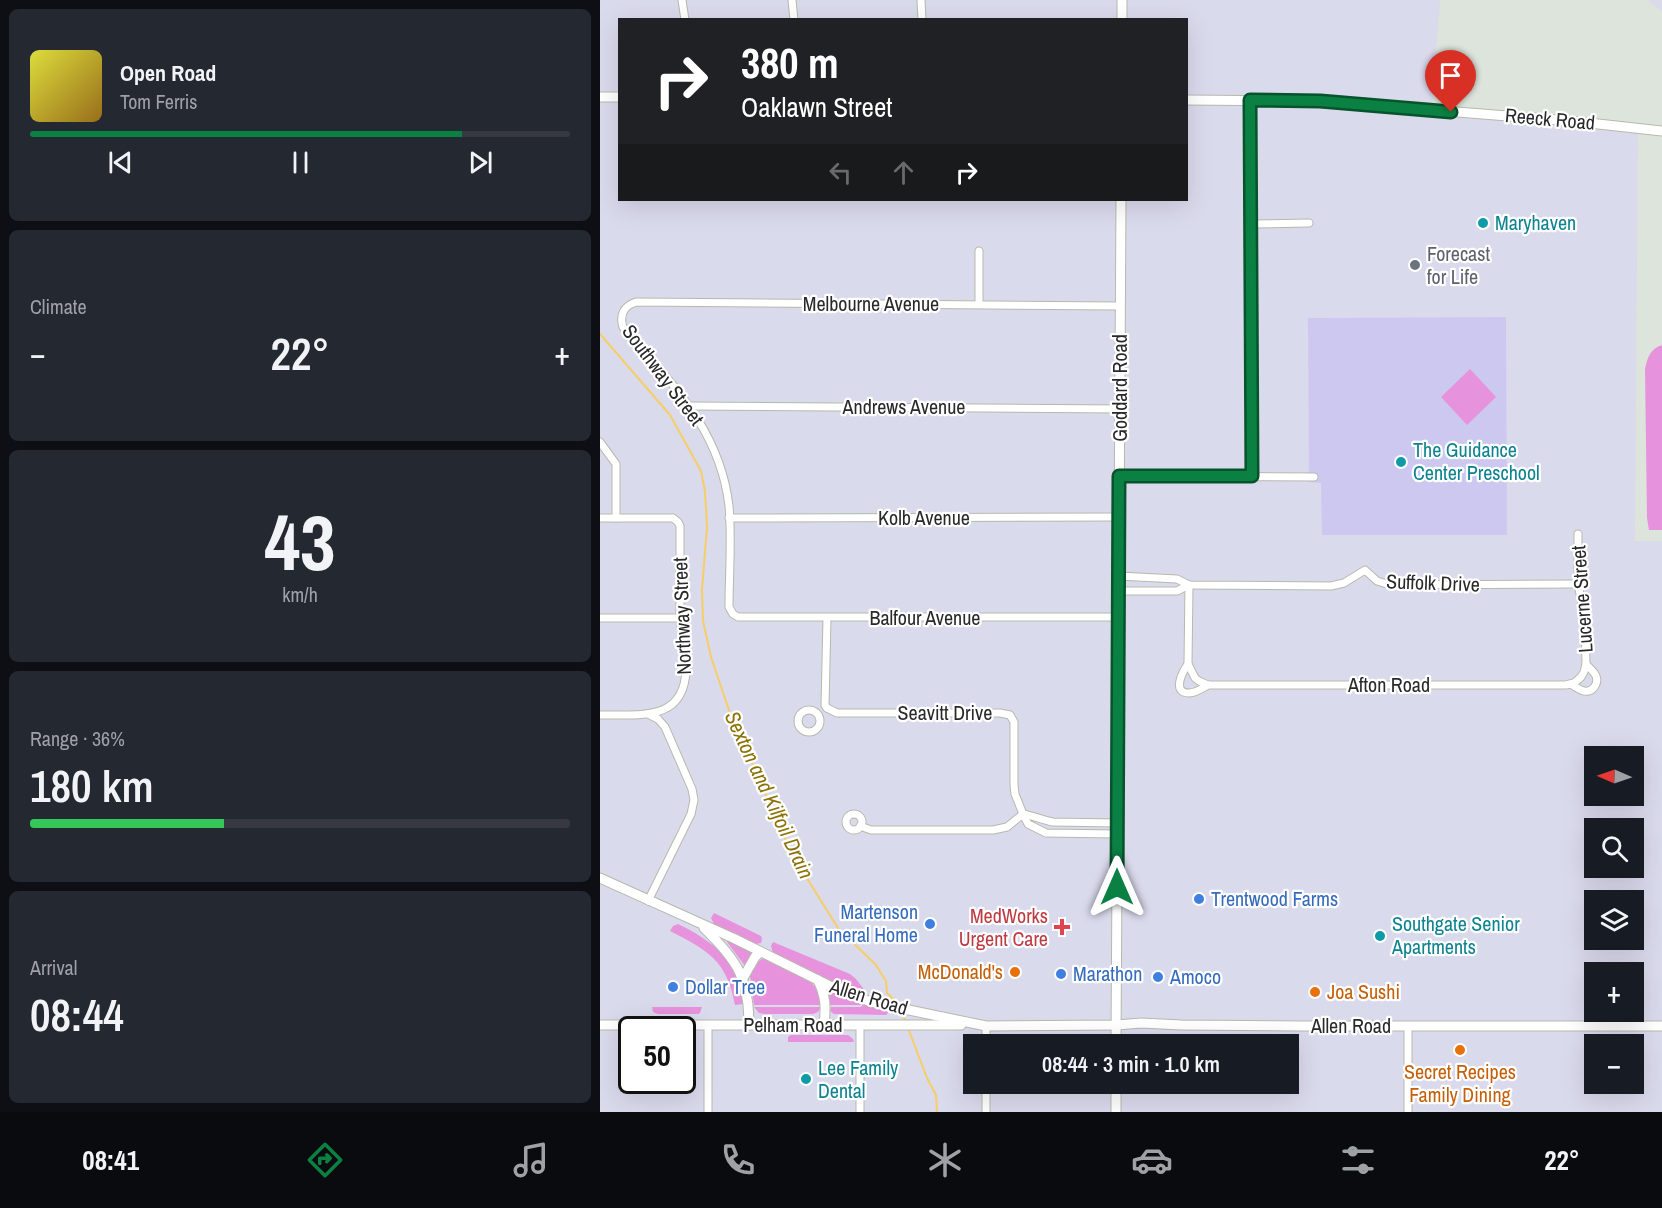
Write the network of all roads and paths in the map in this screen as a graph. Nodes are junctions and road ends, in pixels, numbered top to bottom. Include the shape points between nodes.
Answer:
1 (682, 0) edge
2 (792, 0) edge
3 (921, 0) edge
4 (1122, 0) edge
5 (685, 18) edge
6 (794, 18) edge
7 (922, 18) edge
8 (1122, 18) edge
9 (600, 97) edge
10 (618, 97) edge
11 (1188, 100) edge
12 (1250, 100) junction
13 (1662, 131) edge
14 (1121, 201) edge
15 (1309, 223) dead end
16 (1251, 224) junction
17 (979, 251) dead end
18 (979, 304) junction
19 (1120, 306) junction
20 (624, 310) joint
21 (689, 405) junction
22 (1120, 409) junction
23 (600, 442) edge
24 (1119, 476) junction
25 (1252, 476) junction
26 (1314, 477) dead end
27 (1119, 517) junction
28 (600, 518) edge
29 (616, 518) junction
30 (729, 518) junction
31 (1578, 534) dead end
32 (1118, 576) junction
33 (1578, 584) junction
34 (1189, 585) junction
35 (1119, 591) junction
36 (733, 614) joint
37 (1118, 617) junction
38 (600, 618) edge
39 (680, 618) junction
40 (827, 618) junction
41 (1188, 664) junction
42 (1586, 664) junction
43 (1570, 684) junction
44 (1209, 685) junction
45 (1595, 687) joint
46 (827, 708) junction
47 (648, 714) junction
48 (600, 715) edge
49 (818, 715) dead end
50 (1023, 814) junction
51 (1118, 823) junction
52 (860, 826) dead end
53 (1117, 834) junction
54 (600, 878) edge
55 (648, 901) junction
56 (700, 924) junction
57 (760, 952) junction
58 (743, 978) junction
59 (818, 980) junction
60 (600, 1025) edge
61 (708, 1025) junction
62 (749, 1025) junction
63 (824, 1025) junction
64 (860, 1025) junction
65 (1117, 1025) junction
66 (986, 1026) junction
67 (1408, 1026) junction
68 (1662, 1026) edge
69 (986, 1034) edge
70 (1117, 1034) edge
71 (986, 1094) edge
72 (1116, 1094) edge
73 (708, 1112) edge
74 (861, 1112) edge
75 (986, 1112) edge
76 (1116, 1112) edge
77 (1408, 1112) edge

1 - 5 street
2 - 6 street
3 - 7 street
4 - 8 main road
9 - 10 main road
11 - 12 main road, Reeck Road
12 - 13 main road, Reeck Road via 1320,101
12 - 16 street
14 - 19 main road, Goddard Road
15 - 16 street
16 - 25 street
17 - 18 street
18 - 19 street, Melbourne Avenue
18 - 20 street, Melbourne Avenue via 636,302
19 - 22 main road, Goddard Road
20 - 21 street, Southway Street via 623,327
21 - 22 street, Andrews Avenue
21 - 30 street, Southway Street via 718,460
22 - 24 main road, Goddard Road
23 - 29 street via 616,464
24 - 25 street
24 - 27 main road, Goddard Road
25 - 26 street
27 - 30 street, Kolb Avenue
27 - 32 main road, Goddard Road
28 - 29 street
29 - 39 street, Northway Street via 677,521
30 - 36 street, Southway Street via 729,607
31 - 33 street, Lucerne Street
32 - 34 street, Suffolk Drive via 1177,579
32 - 35 main road, Goddard Road
33 - 34 street, Suffolk Drive via 1390,585 1377,581 1365,570 1331,586
33 - 42 street, Lucerne Street via 1585,620
34 - 35 street, Suffolk Drive via 1176,591
34 - 41 street
35 - 37 main road, Goddard Road
36 - 40 street, Balfour Avenue via 742,618
37 - 40 street, Balfour Avenue
37 - 51 main road, Goddard Road
38 - 39 street
39 - 47 street, Northway Street via 684,686 668,708
40 - 46 street
41 - 44 street, Afton Road via 1195,678
41 - 44 street, Afton Road via 1182,673 1180,687 1184,692
42 - 43 street, Lucerne Street via 1581,677
42 - 45 street, Lucerne Street via 1596,676
43 - 44 street, Afton Road
43 - 45 street, Afton Road via 1585,692
46 - 49 street
46 - 50 street, Seavitt Drive via 837,713 1010,715 1015,726 1015,794
47 - 48 street, Northway Street
47 - 55 street via 665,727 694,800 691,814
50 - 51 street via 1053,822
50 - 52 street via 1007,827 993,830 871,830
50 - 53 street via 1028,824 1046,833
51 - 53 main road, Goddard Road
53 - 65 main road, Goddard Road
54 - 55 main road, Allen Road
55 - 56 main road, Allen Road
56 - 57 main road, Allen Road
56 - 58 main road, Allen Road via 724,947
57 - 58 main road
57 - 59 main road, Allen Road
58 - 62 main road, Allen Road
59 - 63 main road via 826,1002
59 - 66 main road, Allen Road via 856,997
60 - 61 main road, Pelham Road
61 - 62 main road, Pelham Road
61 - 73 street
62 - 63 main road, Pelham Road
63 - 64 main road, Pelham Road
64 - 66 main road, Pelham Road
64 - 74 street
65 - 66 main road, Allen Road
65 - 67 main road, Allen Road
65 - 70 main road, Goddard Road
66 - 69 street
67 - 68 main road, Allen Road
67 - 77 street
71 - 75 street
72 - 76 main road

